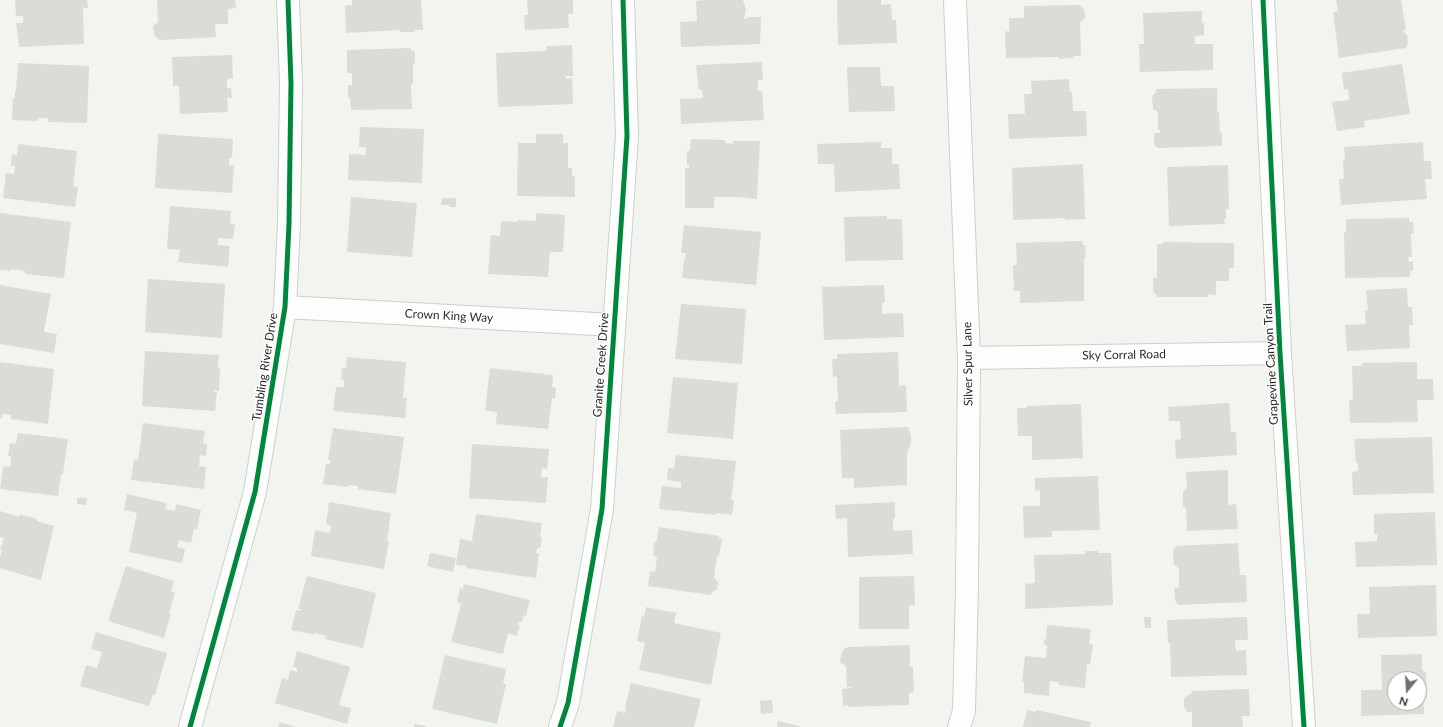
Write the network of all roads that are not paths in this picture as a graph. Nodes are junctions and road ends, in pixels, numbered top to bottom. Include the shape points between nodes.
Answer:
1 (288, 0) edge
2 (623, 0) edge
3 (954, 0) edge
4 (1263, 0) edge
5 (285, 307) junction
6 (614, 325) junction
7 (1280, 353) junction
8 (969, 358) junction
9 (190, 727) edge
10 (560, 727) edge
11 (959, 727) edge
12 (1304, 727) edge

1 - 5 street, Tumbling River Drive via 291,83
2 - 6 street, Granite Creek Drive via 627,136
3 - 8 street, Silver Spur Lane
4 - 7 street, Grapevine Canyon Trail
5 - 6 street, Crown King Way
5 - 9 street, Tumbling River Drive via 255,492
6 - 10 street, Granite Creek Drive via 602,509 568,703
7 - 8 street, Sky Corral Road
7 - 12 street, Grapevine Canyon Trail
8 - 11 street, Silver Spur Lane via 964,711

